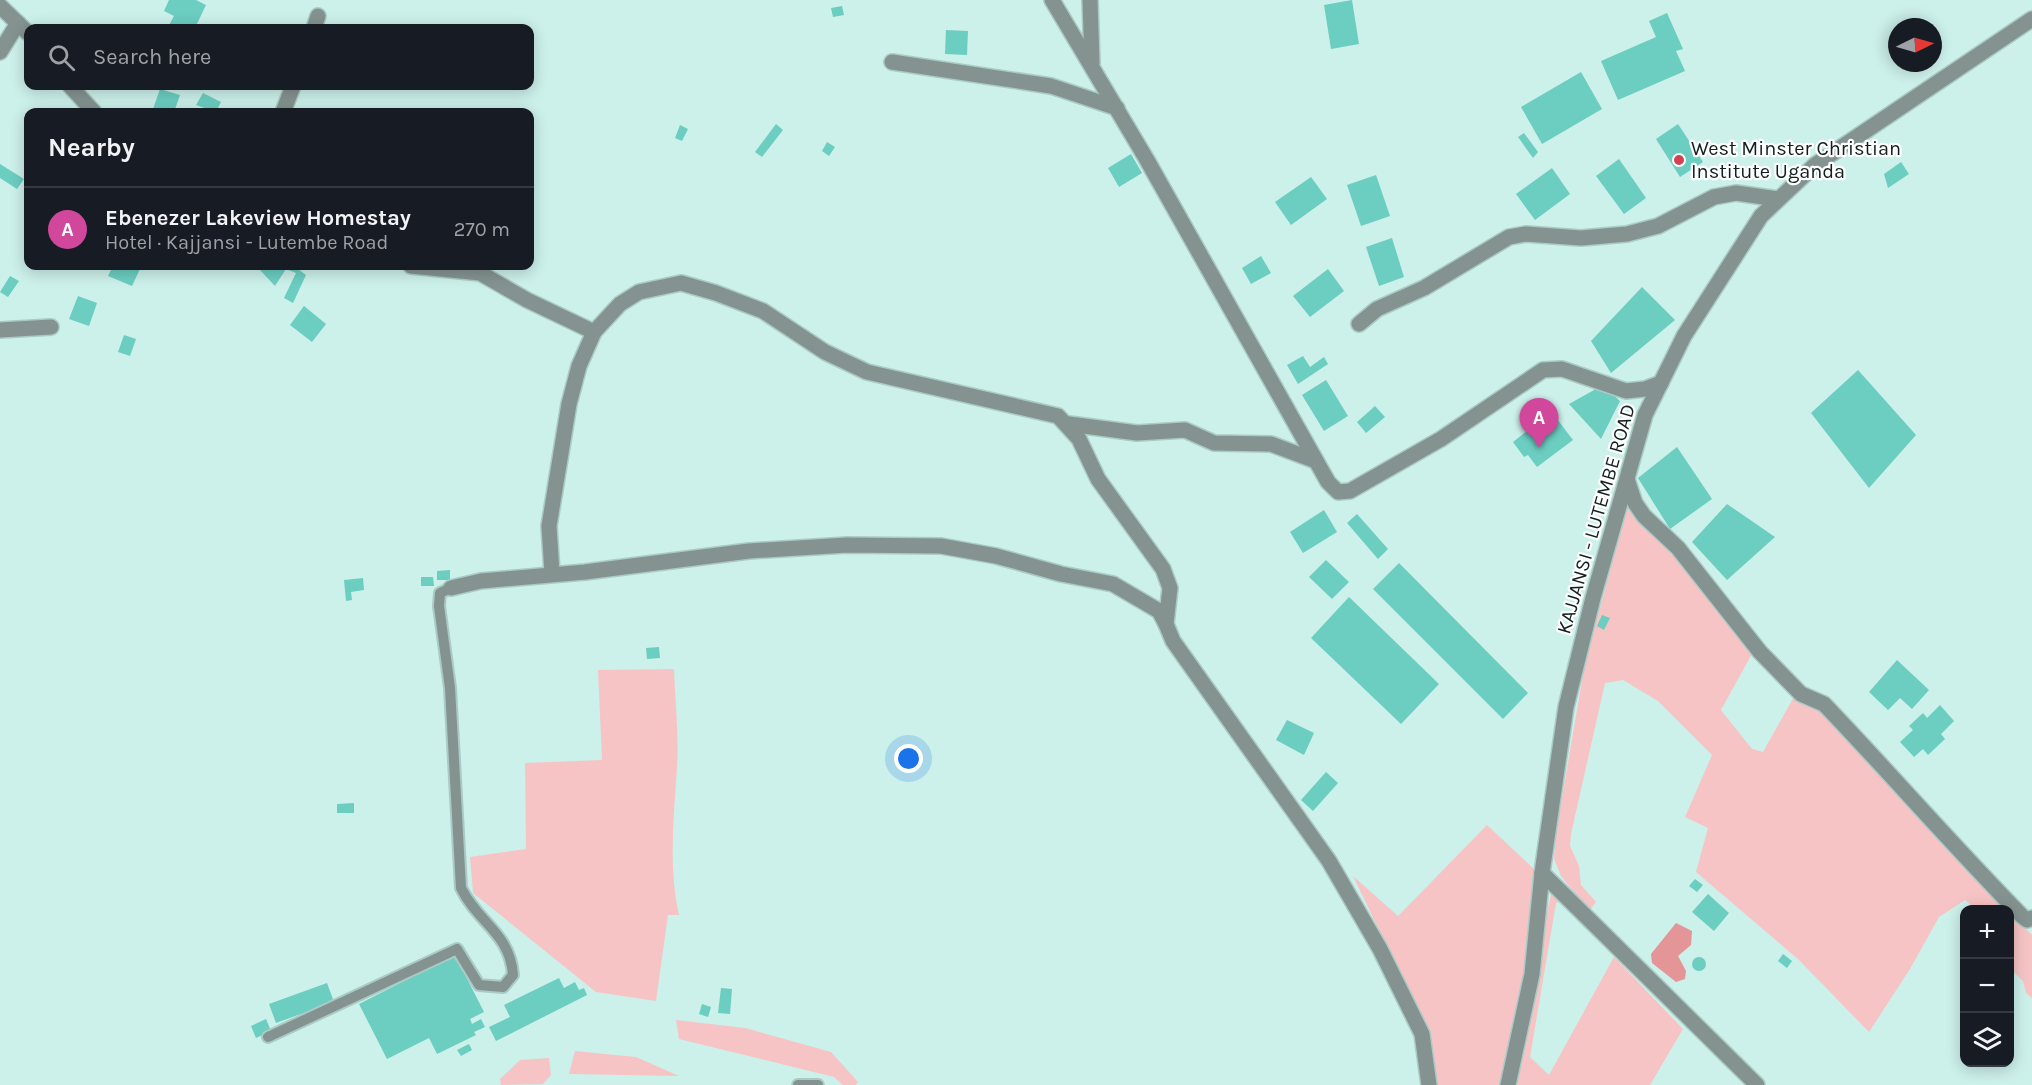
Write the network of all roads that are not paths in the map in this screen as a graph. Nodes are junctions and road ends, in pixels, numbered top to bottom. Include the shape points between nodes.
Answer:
1 (1052, 0) edge
2 (1090, 0) edge
3 (0, 6) edge
4 (2032, 19) edge
5 (23, 28) edge
6 (0, 52) edge
7 (892, 62) dead end
8 (1092, 63) junction
9 (74, 90) edge
10 (291, 90) edge
11 (90, 108) edge
12 (285, 108) edge
13 (1117, 108) junction
14 (1778, 200) junction
15 (450, 270) edge
16 (1359, 324) dead end
17 (51, 327) dead end
18 (0, 330) edge
19 (594, 332) junction
20 (1661, 383) junction
21 (1069, 424) junction
22 (1316, 461) junction
23 (1627, 479) junction
24 (552, 573) junction
25 (451, 588) joint
26 (1166, 624) junction
27 (1542, 873) junction
28 (2032, 918) edge
29 (268, 1036) dead end
30 (798, 1085) edge
31 (818, 1085) edge
32 (1429, 1085) edge
33 (1508, 1085) edge
34 (1757, 1085) edge

1 - 8 street
2 - 8 street
3 - 5 street
4 - 14 street, KAJJANSI - LUTEMBE ROAD via 1815,165
5 - 6 street
7 - 13 street via 1051,86
8 - 13 street
9 - 11 street
10 - 12 street
13 - 22 street
14 - 16 street via 1736,193 1714,197 1658,226 1627,234 1509,237 1424,288 1377,309
14 - 20 street, KAJJANSI - LUTEMBE ROAD via 1761,216 1709,296
15 - 19 street via 480,273
17 - 18 street
19 - 21 street via 620,304 639,292 681,283 763,311 825,352 867,372 1041,411
19 - 24 street via 579,366 569,405 549,526
20 - 22 street via 1626,391 1562,369 1543,370 1441,439 1350,491 1338,492
20 - 23 street, KAJJANSI - LUTEMBE ROAD via 1645,415
21 - 22 street via 1137,433 1185,430 1214,443 1271,444
21 - 26 street via 1098,479 1163,569 1170,588
23 - 27 street, KAJJANSI - LUTEMBE ROAD via 1566,707
23 - 28 street via 1644,516 1678,548 1783,677 1806,697 1824,704 1956,850 2022,916
24 - 25 street
24 - 26 street via 749,550 941,546 1113,584 1159,611
25 - 29 lane via 440,593 440,606 450,688 461,888 469,905 512,956 513,975 503,987 479,986 457,949
26 - 32 street via 1173,641 1329,861 1380,949 1422,1034
27 - 33 street, KAJJANSI - LUTEMBE ROAD via 1532,974
27 - 34 street
30 - 31 lane

